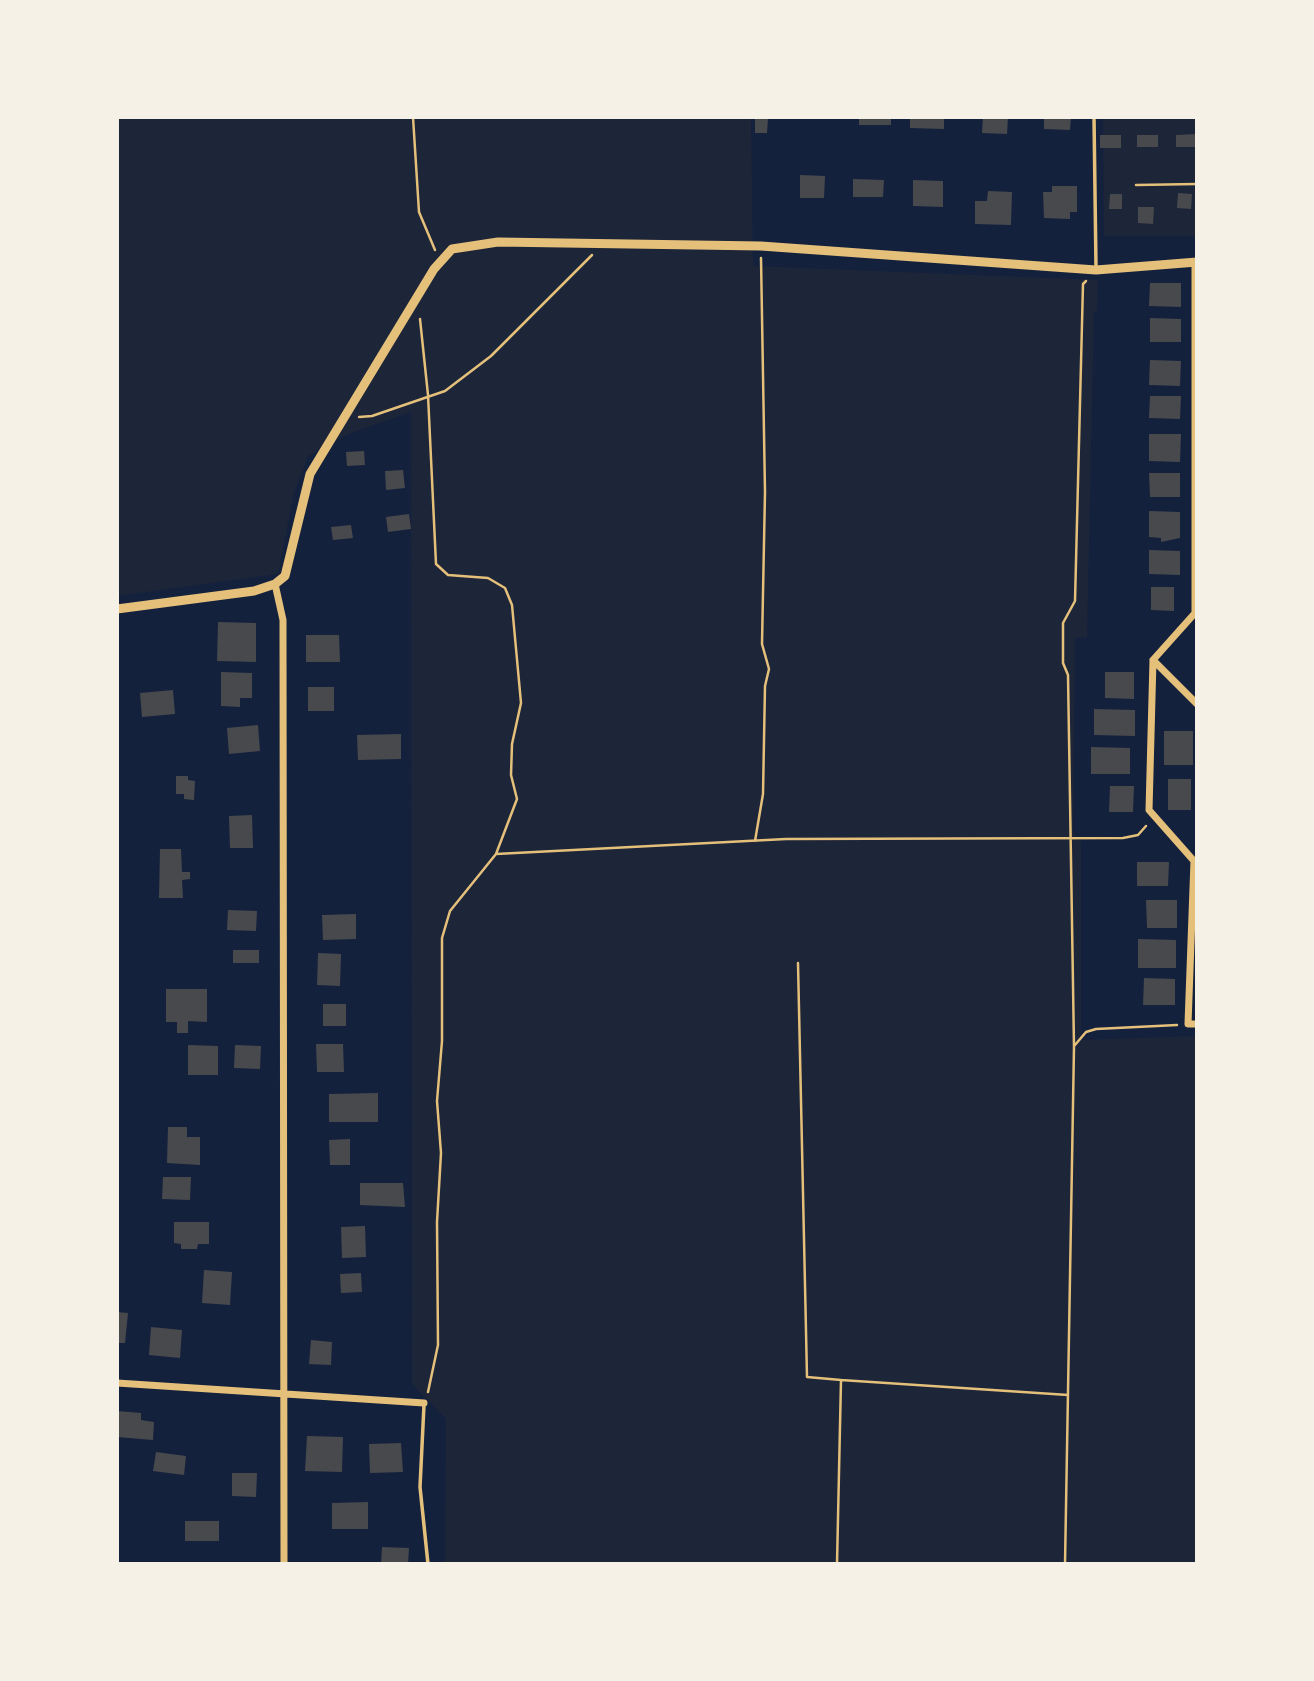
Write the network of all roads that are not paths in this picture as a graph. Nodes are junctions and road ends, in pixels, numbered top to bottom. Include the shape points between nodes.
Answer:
1 (1094, 117) edge
2 (1196, 262) edge
3 (1096, 270) junction
4 (275, 584) junction
5 (117, 609) edge
6 (1153, 660) junction
7 (1197, 704) edge
8 (1196, 861) edge
9 (1197, 1024) edge
10 (117, 1383) edge
11 (283, 1395) junction
12 (424, 1403) joint
13 (284, 1564) edge
14 (428, 1564) edge

1 - 3 lane
2 - 3 street
2 - 6 street via 1195,612
3 - 4 street via 761,246 474,244 452,249 441,259 310,474 289,564 285,576
4 - 5 street via 254,591
4 - 11 street via 284,620
6 - 7 street
6 - 8 street via 1149,810
8 - 9 street via 1188,1024
10 - 11 street
11 - 12 street
11 - 13 street
12 - 14 lane via 420,1487

